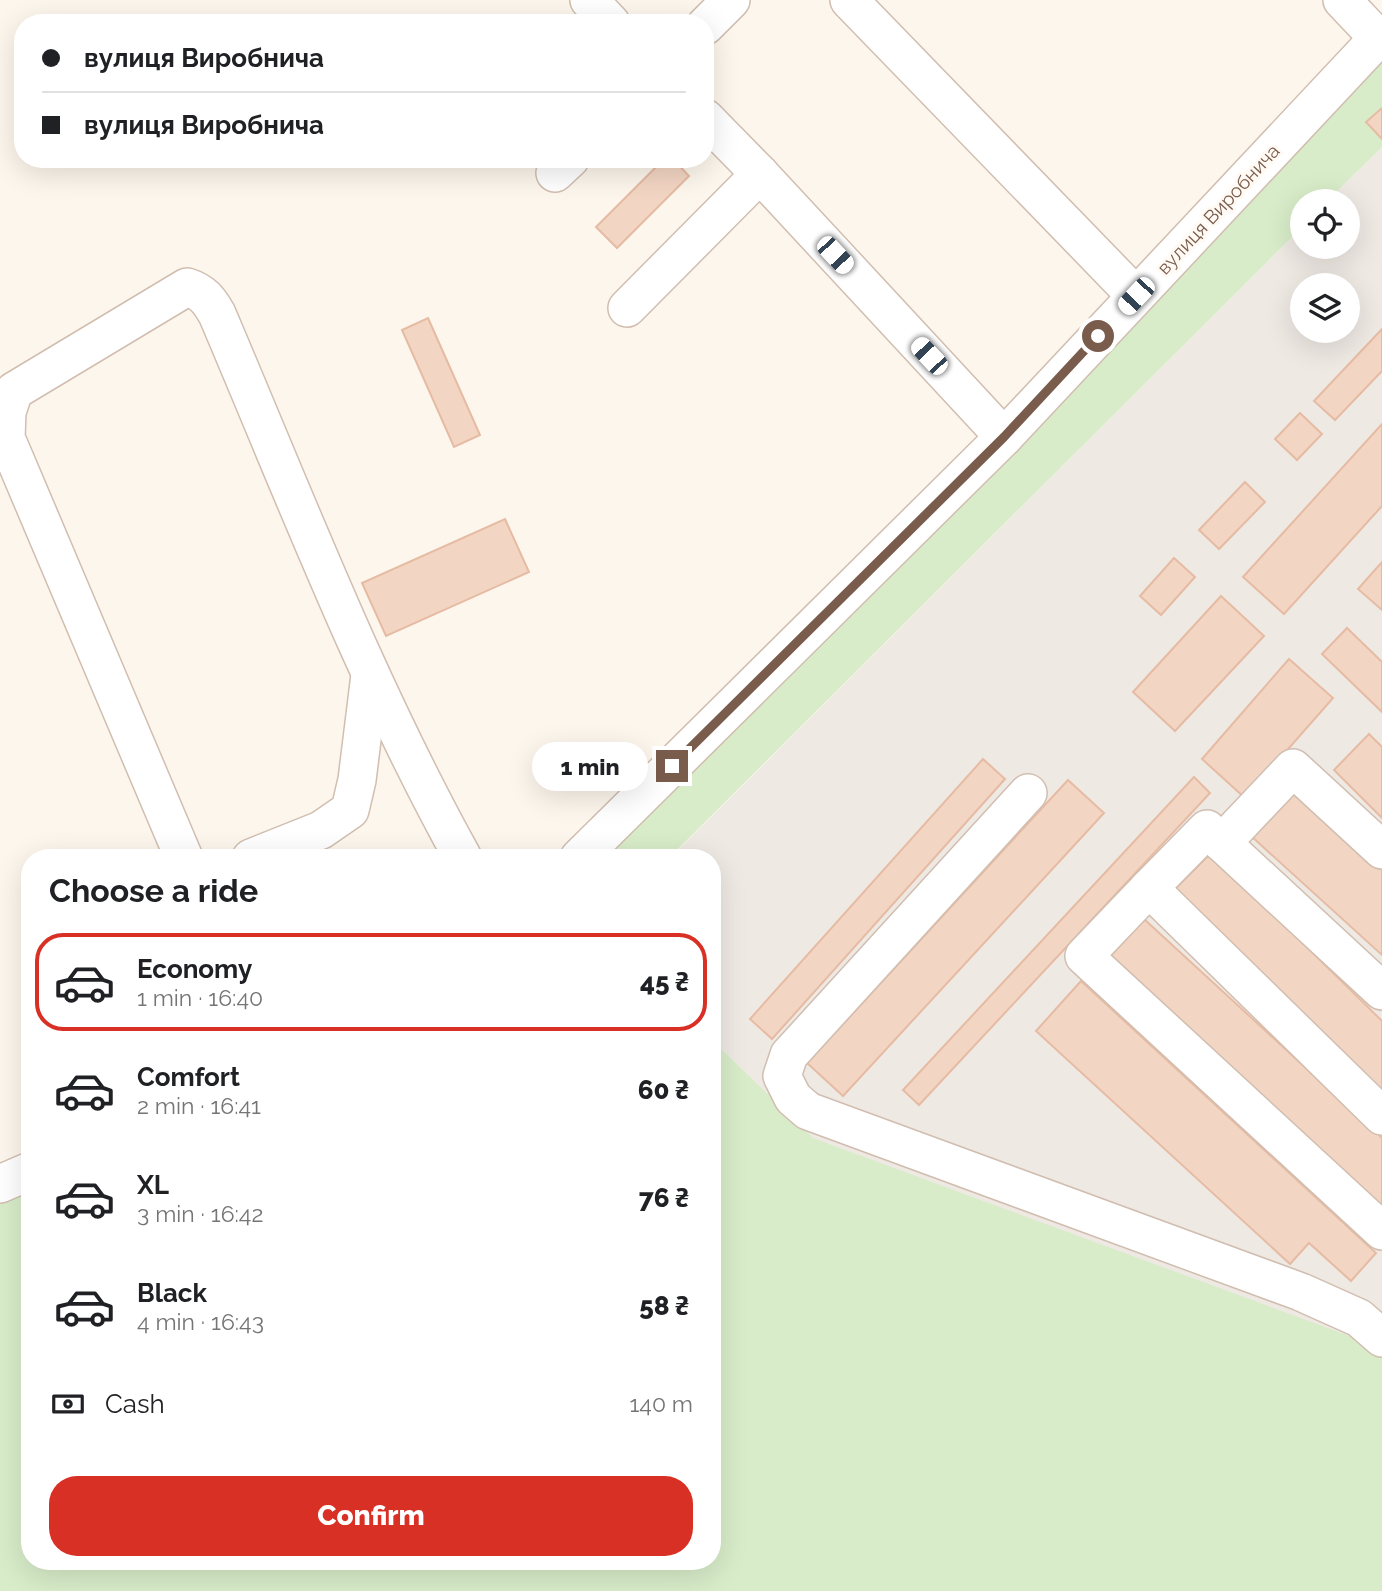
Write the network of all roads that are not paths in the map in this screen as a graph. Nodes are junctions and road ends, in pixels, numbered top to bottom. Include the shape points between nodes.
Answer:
1 (589, 0) edge
2 (731, 0) edge
3 (849, 0) edge
4 (1342, 0) edge
5 (602, 14) edge
6 (714, 17) edge
7 (1380, 36) edge
8 (714, 127) edge
9 (760, 174) junction
10 (1136, 296) junction
11 (627, 308) dead end
12 (1004, 437) junction
13 (370, 674) junction
14 (1028, 793) dead end
15 (1222, 843) junction
16 (180, 849) edge
17 (274, 849) edge
18 (458, 849) edge
19 (588, 849) edge
20 (1382, 850) edge
21 (1149, 888) junction
22 (1382, 991) edge
23 (1382, 1116) edge
24 (21, 1175) edge
25 (0, 1184) edge
26 (1382, 1231) edge
27 (1382, 1339) edge

1 - 5 street
2 - 6 street
3 - 10 street
4 - 7 street
7 - 10 street, вулиця Виробнича
8 - 9 street
9 - 11 street
9 - 12 street
10 - 12 street, вулиця Виробнича
12 - 19 street, вулиця Виробнича
13 - 16 street via 217,314 203,295 187,288 13,391 6,411 6,438
13 - 17 street via 349,810 321,830
13 - 18 street
14 - 27 street via 789,1055 782,1076 793,1098 808,1111 1301,1292 1359,1318
15 - 20 street via 1293,768
15 - 21 street via 1206,829
15 - 22 street
21 - 23 street
21 - 26 street via 1084,956
24 - 25 street

